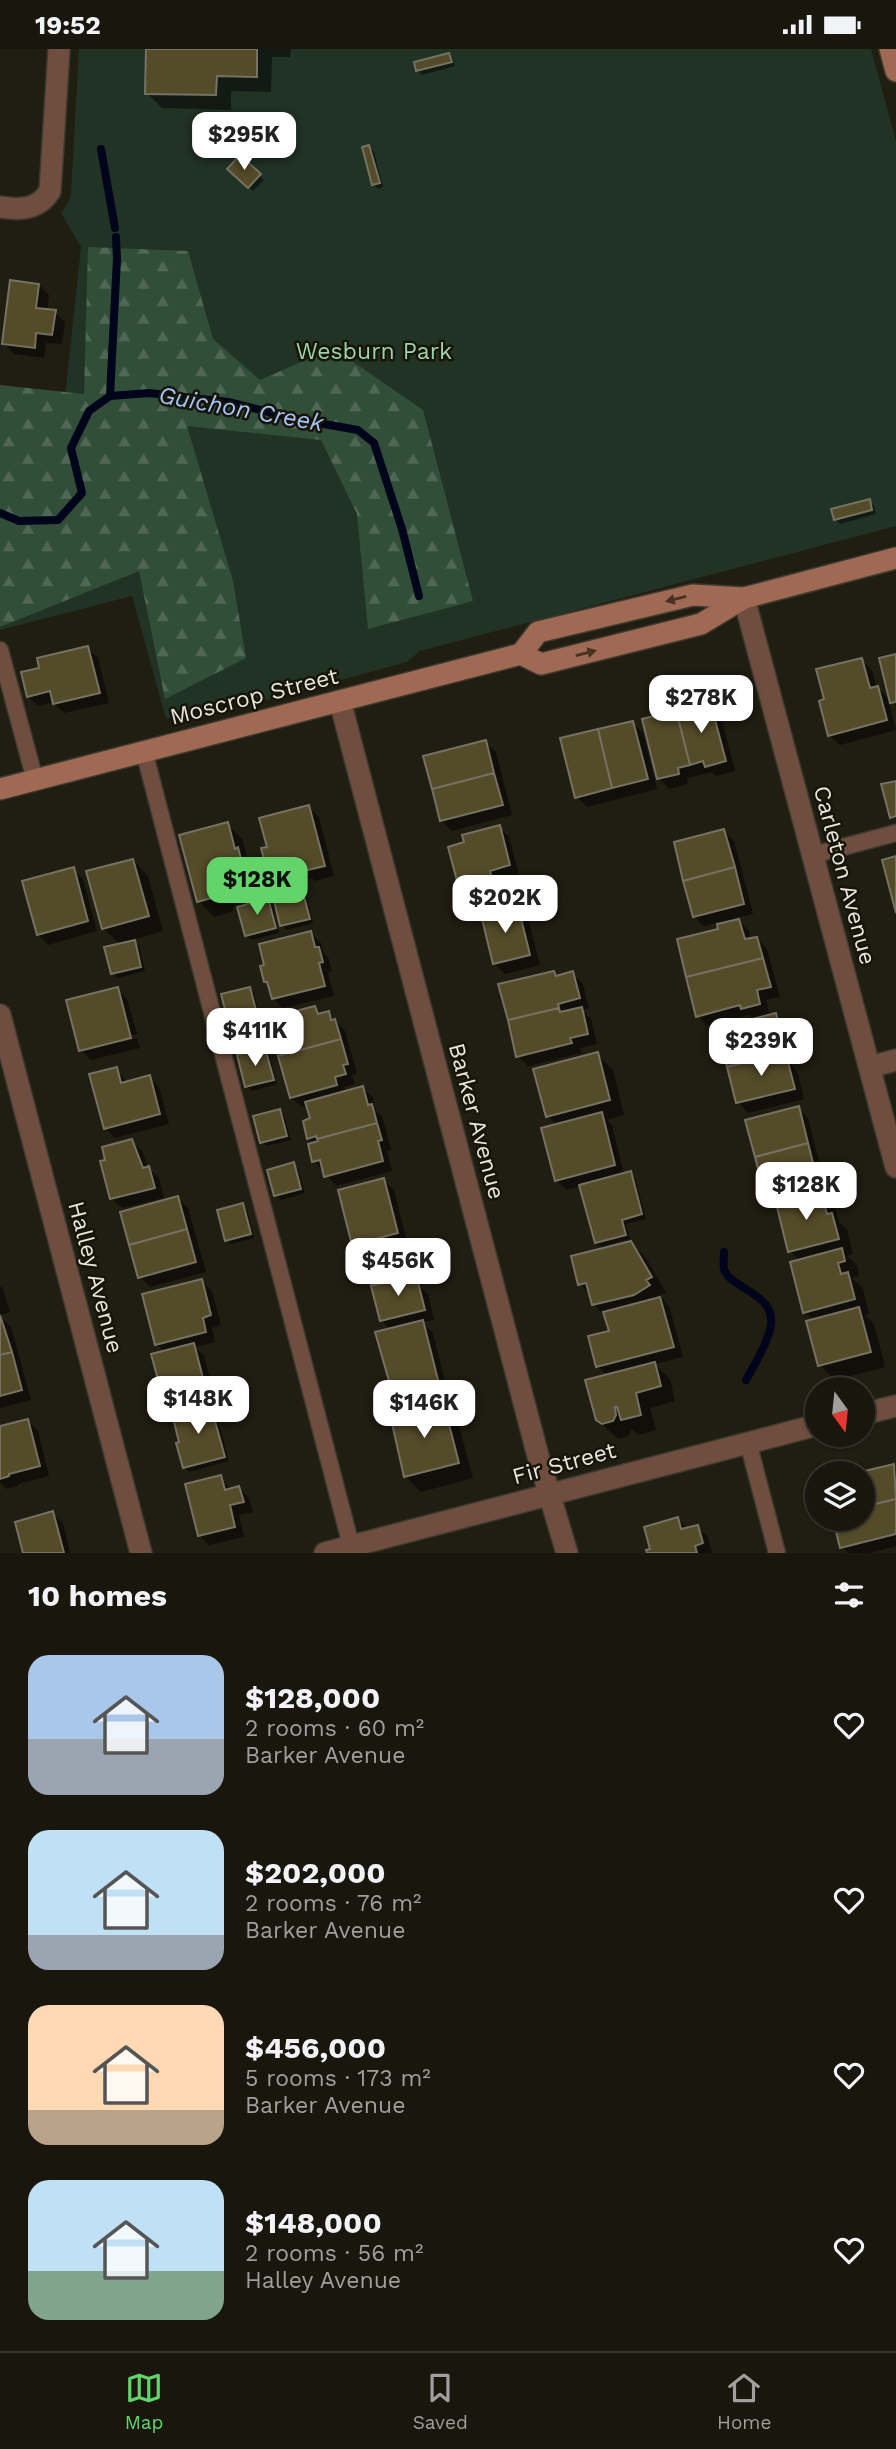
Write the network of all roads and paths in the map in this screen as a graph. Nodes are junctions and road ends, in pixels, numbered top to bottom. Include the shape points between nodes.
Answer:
1 (59, 49) edge
2 (890, 49) edge
3 (896, 71) edge
4 (0, 207) edge
5 (896, 558) edge
6 (744, 598) junction
7 (0, 650) edge
8 (521, 654) junction
9 (340, 701) junction
10 (144, 751) junction
11 (35, 780) junction
12 (0, 789) edge
13 (896, 833) edge
14 (813, 855) junction
15 (0, 1015) edge
16 (896, 1060) edge
17 (870, 1067) junction
18 (896, 1167) edge
19 (896, 1406) edge
20 (875, 1411) edge
21 (805, 1428) edge
22 (748, 1442) junction
23 (550, 1494) junction
24 (352, 1549) edge
25 (141, 1553) edge
26 (324, 1553) edge
27 (567, 1553) edge
28 (777, 1553) edge

1 - 4 street via 52,185 43,201 27,208
2 - 3 street
5 - 6 street, Moscrop Street
8 -> 6 street, Moscrop Street via 541,664 701,624
6 -> 8 street, Moscrop Street via 693,595 538,632
6 - 14 street, Carleton Avenue
7 - 11 lane
8 - 9 street, Moscrop Street
9 - 10 street, Moscrop Street
9 - 23 street, Barker Avenue
10 - 11 street, Moscrop Street
10 - 24 lane
11 - 12 street, Moscrop Street
13 - 14 lane
14 - 17 street, Carleton Avenue
15 - 25 street, Halley Avenue
16 - 17 street
17 - 18 street, Carleton Avenue
19 - 20 street
21 - 22 street, Fir Street
22 - 23 street, Fir Street
22 - 28 lane
23 - 24 street, Fir Street
23 - 27 street, Barker Avenue
24 - 26 street, Fir Street

